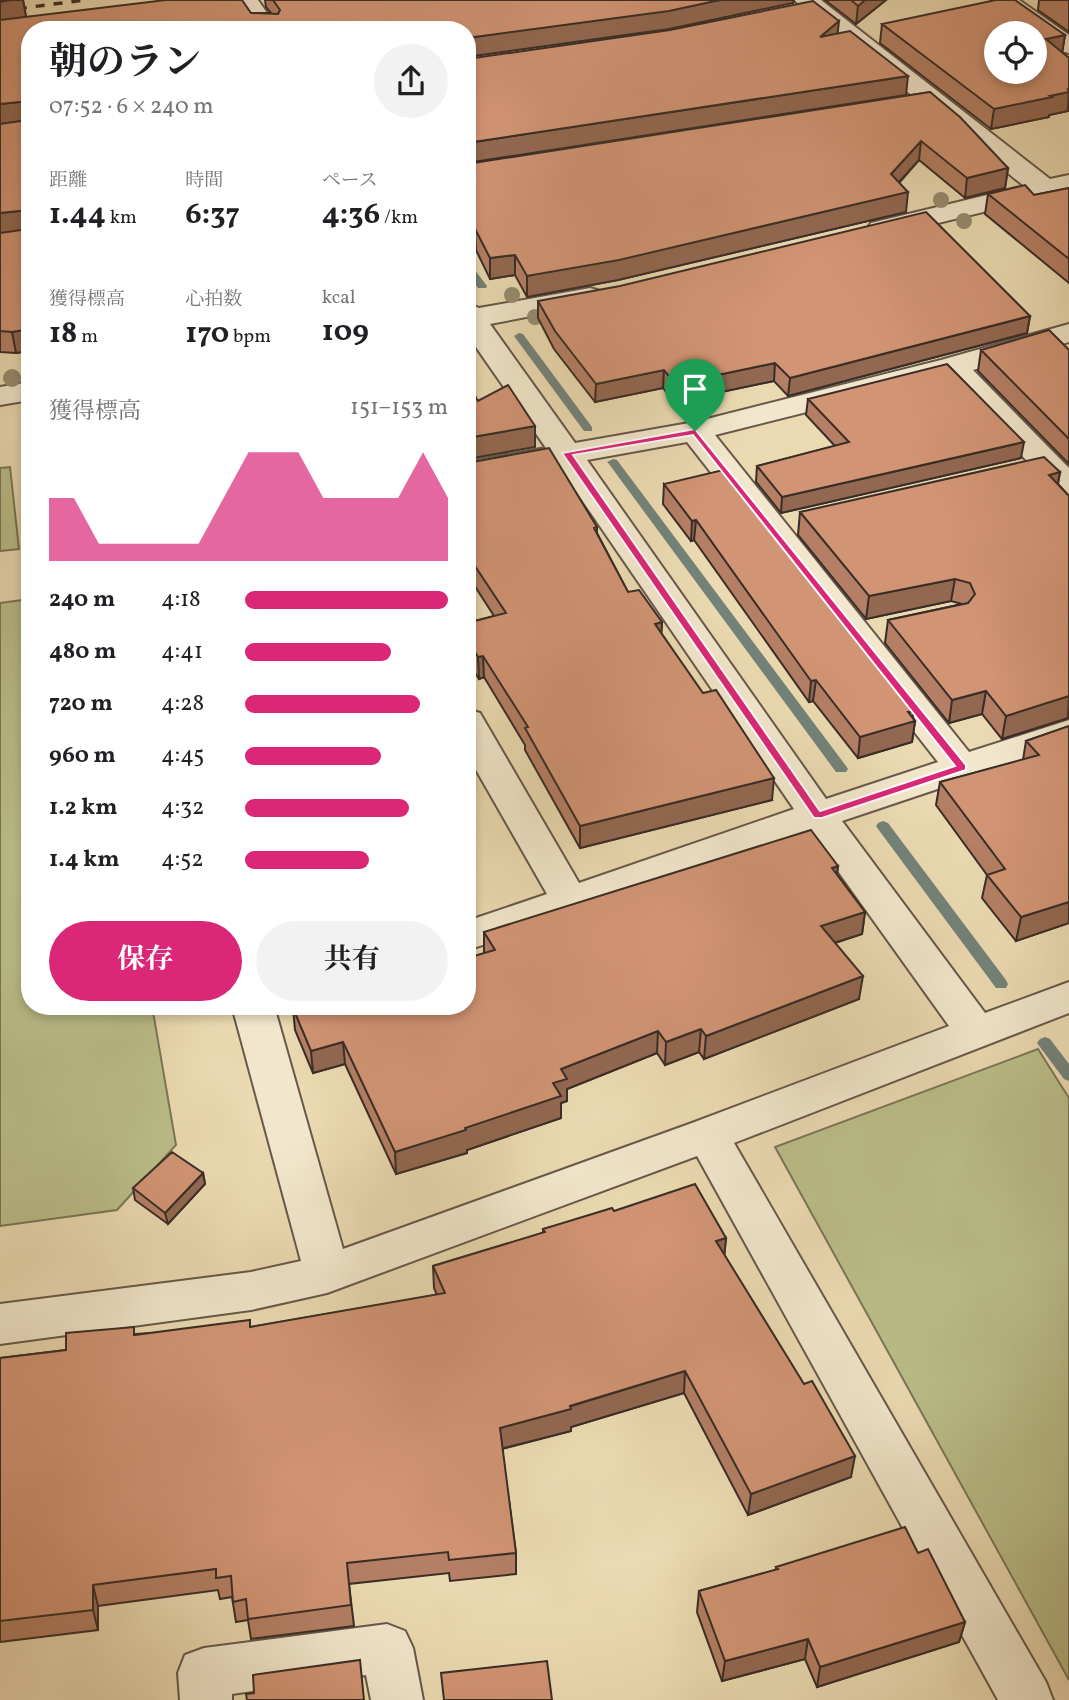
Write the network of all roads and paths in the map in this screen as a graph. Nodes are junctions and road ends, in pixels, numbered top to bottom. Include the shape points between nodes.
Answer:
1 (1003, 0) edge
2 (235, 1) edge
3 (804, 8) edge
4 (257, 21) edge
5 (1069, 46) edge
6 (932, 101) junction
7 (906, 105) edge
8 (1057, 186) edge
9 (1069, 208) edge
10 (859, 234) edge
11 (619, 292) edge
12 (476, 315) edge
13 (476, 326) edge
14 (1069, 333) edge
15 (952, 366) junction
16 (21, 392) edge
17 (0, 396) edge
18 (695, 431) junction
19 (567, 453) junction
20 (476, 469) edge
21 (1009, 474) edge
22 (1059, 476) edge
23 (897, 626) edge
24 (856, 635) junction
25 (1069, 732) edge
26 (476, 737) edge
27 (962, 768) junction
28 (818, 815) junction
29 (571, 902) junction
30 (476, 933) edge
31 (1069, 997) edge
32 (256, 1015) edge
33 (976, 1032) junction
34 (707, 1135) junction
35 (327, 1274) junction
36 (0, 1324) edge
37 (205, 1700) edge
38 (397, 1700) edge
39 (1027, 1700) edge

1 - 5 street
2 - 4 street
3 - 6 street
6 - 7 street
6 - 8 street
8 - 9 street
8 - 10 street
11 - 12 street
13 - 19 street
14 - 15 street
15 - 18 street
15 - 22 street
16 - 17 street
18 - 19 street
18 - 24 street via 785,525
19 - 20 street
19 - 28 street
21 - 22 street
23 - 24 street
24 - 27 street
25 - 27 street
26 - 29 street
27 - 28 street
28 - 29 street
28 - 33 street
29 - 30 street
31 - 33 street
32 - 35 street
33 - 34 street
34 - 35 street
34 - 39 street
35 - 36 street via 251,1291
37 - 38 street via 204,1673 387,1647

